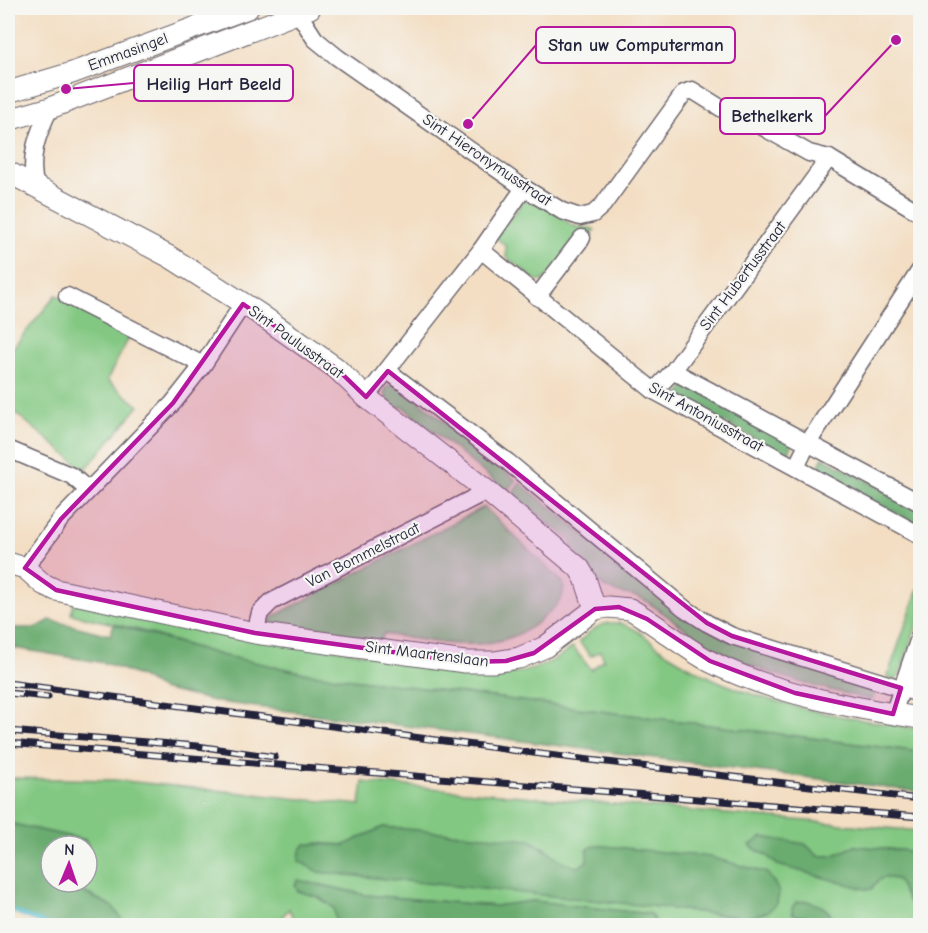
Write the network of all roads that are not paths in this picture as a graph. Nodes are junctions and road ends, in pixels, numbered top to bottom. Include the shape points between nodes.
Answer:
1 (248, 8) edge
2 (301, 9) edge
3 (8, 92) edge
4 (50, 108) junction
5 (8, 120) edge
6 (829, 158) junction
7 (8, 172) edge
8 (36, 188) junction
9 (524, 188) junction
10 (921, 213) edge
11 (582, 238) dead end
12 (481, 250) junction
13 (921, 270) edge
14 (67, 296) dead end
15 (537, 297) junction
16 (243, 304) junction
17 (203, 365) junction
18 (388, 371) junction
19 (673, 371) junction
20 (654, 391) junction
21 (366, 397) junction
22 (808, 443) junction
23 (8, 449) edge
24 (796, 467) junction
25 (88, 490) junction
26 (487, 491) junction
27 (921, 503) edge
28 (921, 535) edge
29 (16, 566) edge
30 (595, 609) junction
31 (255, 633) junction
32 (921, 635) edge
33 (901, 688) junction
34 (921, 694) edge
35 (893, 714) junction
36 (921, 718) edge

1 - 3 street, Emmasingel via 72,73
2 - 4 street, Emmasingel
2 - 9 street, Sint Hieronymusstraat via 315,39 337,57
4 - 5 street, Emmasingel
4 - 8 street via 33,153
6 - 9 street, Sint Hieronymusstraat via 809,153 743,116 732,115 692,90 684,93 593,214 580,217 562,211
6 - 10 street
6 - 19 street, Sint Hubertusstraat
7 - 8 street, Sint Paulusstraat
8 - 16 street, Sint Paulusstraat via 170,257
9 - 12 street
11 - 15 street
12 - 15 street, Sint Antoniusstraat
12 - 18 street
13 - 22 street
14 - 17 street
15 - 20 street, Sint Antoniusstraat
16 - 17 street
16 - 21 street, Sint Paulusstraat via 336,368
17 - 25 street via 173,403
18 - 21 street
18 - 33 street via 508,462 684,608 724,631
19 - 20 street, Sint Hubertusstraat
19 - 22 street, Sint Antoniusstraat
20 - 24 street, Sint Antoniusstraat
21 - 26 street, Sint Paulusstraat
22 - 24 street
22 - 27 street, Sint Antoniusstraat
23 - 25 street via 72,476
24 - 28 street, Sint Antoniusstraat
25 - 29 street
26 - 30 street, Sint Paulusstraat via 579,568
26 - 31 street, Van Bommelstraat via 271,602 260,613
29 - 31 street, Sint Maartenslaan via 56,590
30 - 31 street, Sint Maartenslaan via 534,653 494,662 465,662
30 - 35 street via 630,609 710,661 749,679
32 - 33 street
33 - 34 street
33 - 35 street
35 - 36 street

